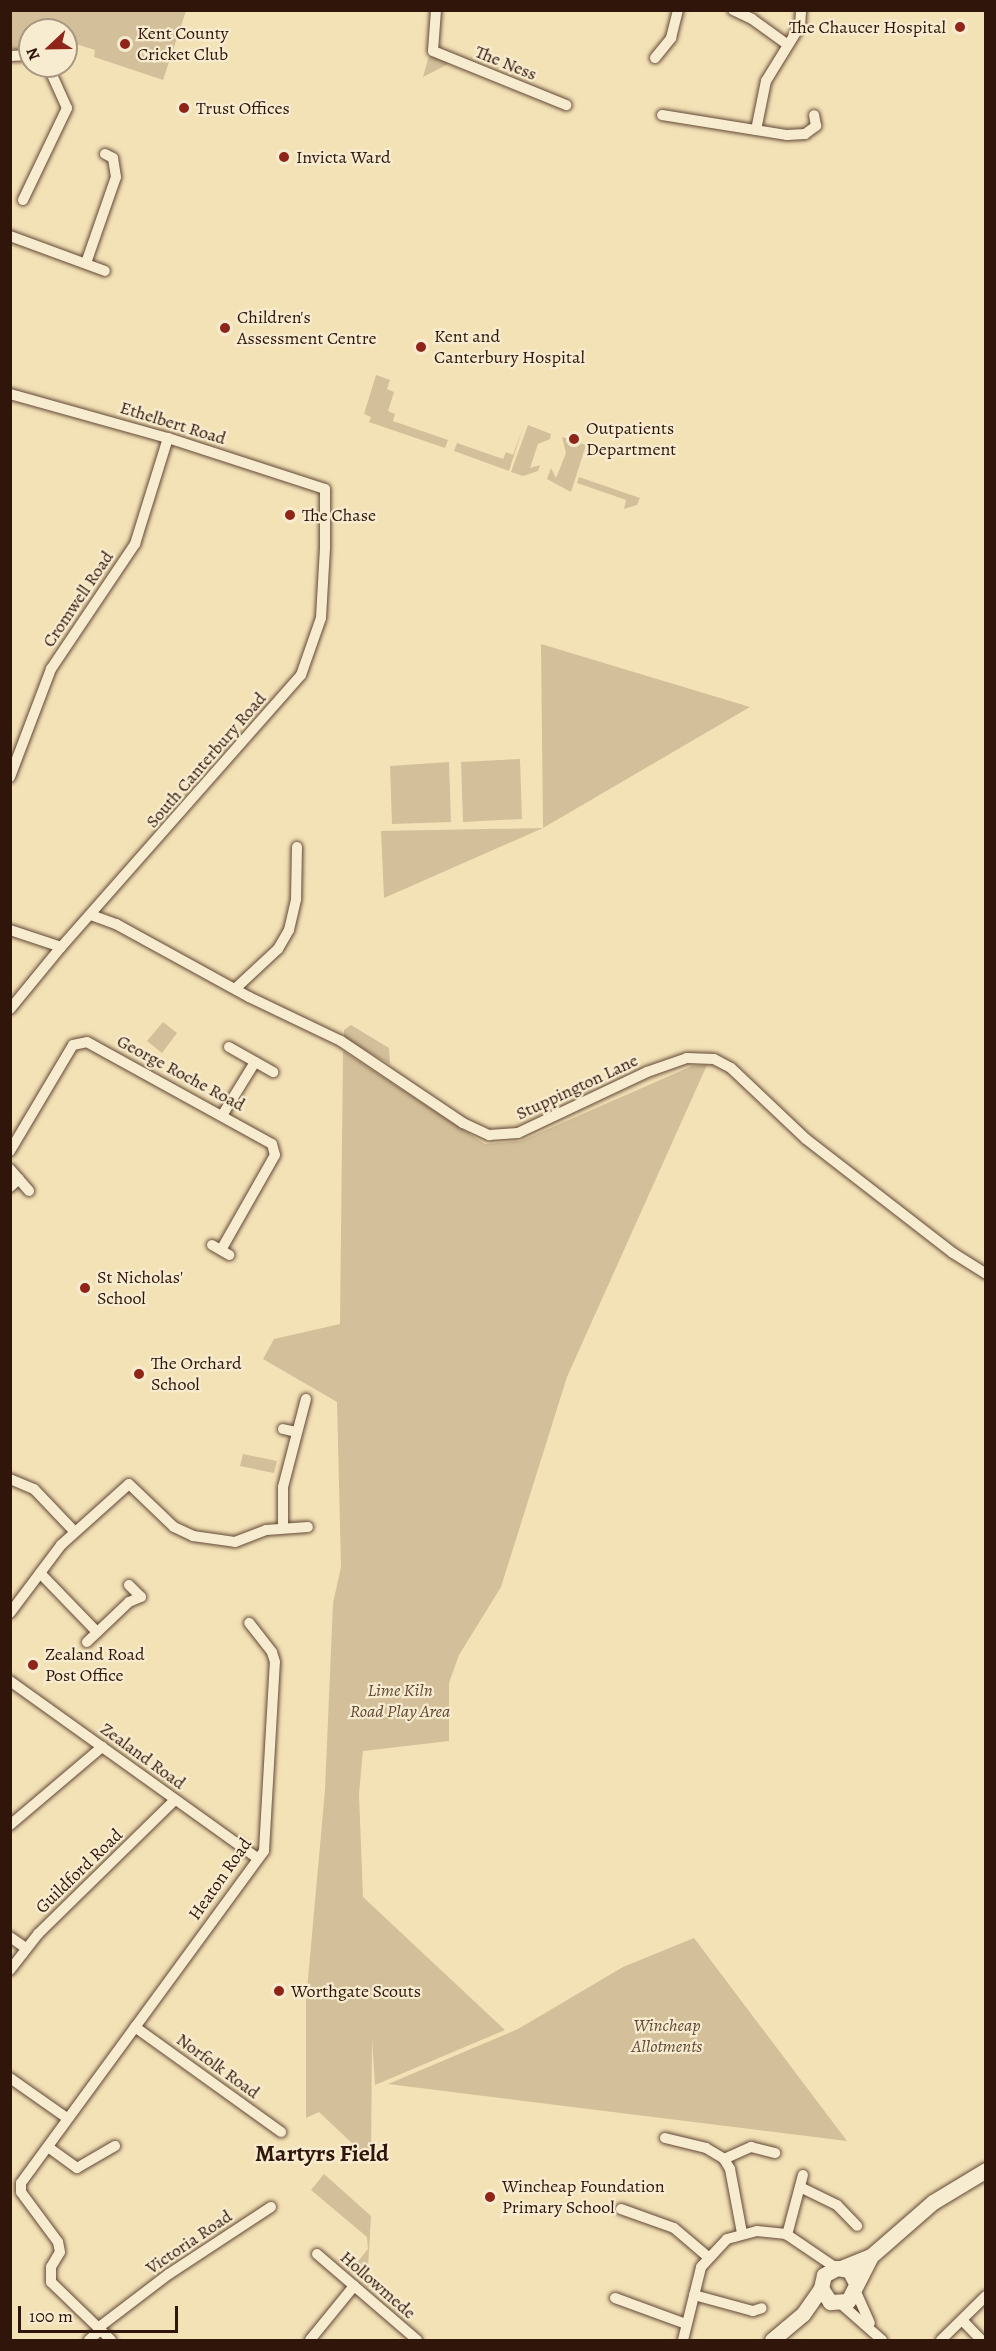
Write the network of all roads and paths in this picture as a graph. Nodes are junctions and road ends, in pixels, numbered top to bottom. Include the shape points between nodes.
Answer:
1 (436, 10) edge
2 (678, 10) edge
3 (733, 10) edge
4 (801, 10) edge
5 (788, 45) junction
6 (656, 58) dead end
7 (53, 78) edge
8 (566, 105) dead end
9 (662, 115) dead end
10 (814, 115) dead end
11 (756, 130) junction
12 (105, 154) dead end
13 (23, 200) dead end
14 (10, 236) edge
15 (86, 263) junction
16 (105, 271) dead end
17 (10, 394) edge
18 (168, 438) junction
19 (325, 489) joint
20 (14, 758) edge
21 (10, 777) edge
22 (297, 847) dead end
23 (91, 915) junction
24 (10, 930) edge
25 (61, 947) junction
26 (236, 988) junction
27 (10, 1010) edge
28 (229, 1047) dead end
29 (255, 1062) junction
30 (273, 1072) dead end
31 (223, 1114) junction
32 (10, 1151) edge
33 (10, 1169) edge
34 (19, 1179) junction
35 (10, 1187) edge
36 (29, 1191) dead end
37 (220, 1250) dead end
38 (986, 1274) edge
39 (306, 1399) dead end
40 (283, 1430) dead end
41 (296, 1432) junction
42 (10, 1479) edge
43 (308, 1527) dead end
44 (283, 1528) junction
45 (75, 1532) junction
46 (40, 1573) junction
47 (129, 1585) dead end
48 (10, 1613) edge
49 (249, 1623) dead end
50 (97, 1632) junction
51 (87, 1641) dead end
52 (10, 1681) edge
53 (102, 1748) junction
54 (175, 1800) junction
55 (10, 1825) edge
56 (257, 1858) junction
57 (10, 1937) edge
58 (26, 1948) junction
59 (10, 1970) edge
60 (135, 2027) junction
61 (10, 2078) edge
62 (67, 2118) junction
63 (281, 2132) dead end
64 (665, 2138) dead end
65 (115, 2146) dead end
66 (48, 2147) junction
67 (775, 2153) dead end
68 (724, 2159) junction
69 (986, 2170) edge
70 (802, 2175) dead end
71 (800, 2187) junction
72 (271, 2207) dead end
73 (621, 2209) dead end
74 (857, 2226) dead end
75 (742, 2233) junction
76 (788, 2235) junction
77 (800, 2243) junction
78 (317, 2254) dead end
79 (707, 2256) junction
80 (871, 2256) junction
81 (838, 2268) junction
82 (821, 2284) junction
83 (354, 2286) junction
84 (856, 2287) junction
85 (694, 2295) junction
86 (986, 2296) edge
87 (615, 2298) dead end
88 (836, 2303) junction
89 (762, 2308) dead end
90 (803, 2314) junction
91 (962, 2320) junction
92 (686, 2324) junction
93 (99, 2329) junction
94 (880, 2337) edge
95 (89, 2340) edge
96 (111, 2340) edge
97 (310, 2340) edge
98 (417, 2340) edge
99 (683, 2340) edge
100 (772, 2340) edge
101 (941, 2340) edge
102 (981, 2340) edge

1 - 8 street, The Ness via 433,51
2 - 6 street via 671,38
3 - 5 street
4 - 5 street via 800,26
5 - 11 street via 766,81
7 - 13 street via 67,108 24,185
9 - 11 street
10 - 11 street via 816,126 805,134
12 - 15 street via 113,158 116,177
14 - 15 street
15 - 16 street
17 - 18 street, Ethelbert Road
18 - 19 street, Ethelbert Road
18 - 20 street, Cromwell Road via 135,544 51,669
19 - 23 street, South Canterbury Road via 325,596 316,638 301,675
20 - 21 street, Cromwell Road
22 - 26 street via 302,859 294,913 286,937
23 - 25 street, South Canterbury Road
23 - 26 street, Stuppington Lane via 116,924
24 - 25 street
25 - 27 street, South Canterbury Road
26 - 38 street, Stuppington Lane via 377,1062 478,1132 501,1136 527,1129 646,1072 687,1058 714,1059 731,1068 806,1139
28 - 29 street
29 - 30 street
29 - 31 street
31 - 32 street, George Roche Road via 87,1042 79,1042 69,1051
31 - 37 street, George Roche Road via 266,1138 275,1155
33 - 34 street
34 - 35 street
34 - 36 street
39 - 41 street
40 - 41 street
41 - 44 street via 283,1487
42 - 45 street via 34,1489
43 - 44 street
44 - 45 street via 234,1542 186,1534 129,1484
45 - 46 street
46 - 48 street
46 - 50 street
47 - 50 street via 141,1597 129,1602
49 - 56 street, Heaton Road via 272,1652 275,1662 267,1841
50 - 51 street
52 - 53 street, Zealand Road
53 - 54 street, Zealand Road
53 - 55 street
54 - 56 street, Zealand Road
54 - 58 street, Guildford Road
56 - 60 street, Heaton Road
57 - 58 street
58 - 59 street, Guildford Road
60 - 62 street, Heaton Road
60 - 63 street, Norfolk Road
61 - 62 street
62 - 66 street, Heaton Road
64 - 68 street via 706,2148
65 - 66 street via 77,2168
66 - 93 street, Heaton Road via 23,2179 21,2192 58,2242 60,2252 51,2267 51,2282
67 - 68 street via 750,2147
68 - 75 street via 730,2169
69 - 80 street via 933,2202
70 - 71 street
71 - 74 street via 837,2205
71 - 76 street
72 - 93 street, Victoria Road via 169,2274
73 - 79 street via 674,2228
75 - 76 street
75 - 79 street via 727,2238
76 - 77 street
77 - 81 street
77 - 82 street via 818,2268
78 - 83 street, Hollowmede
79 - 85 street
80 - 81 street
80 - 84 street
81 - 82 street
81 - 84 street via 851,2272
82 - 88 street
82 - 90 street
83 - 97 street
83 - 98 street, Hollowmede
84 - 88 street
84 - 94 street
85 - 89 street via 753,2310
85 - 92 street
86 - 91 street
87 - 92 street
88 - 90 street
88 - 94 street
90 - 100 street
91 - 101 street
91 - 102 street
92 - 99 street
93 - 95 street, Victoria Road
93 - 96 street

